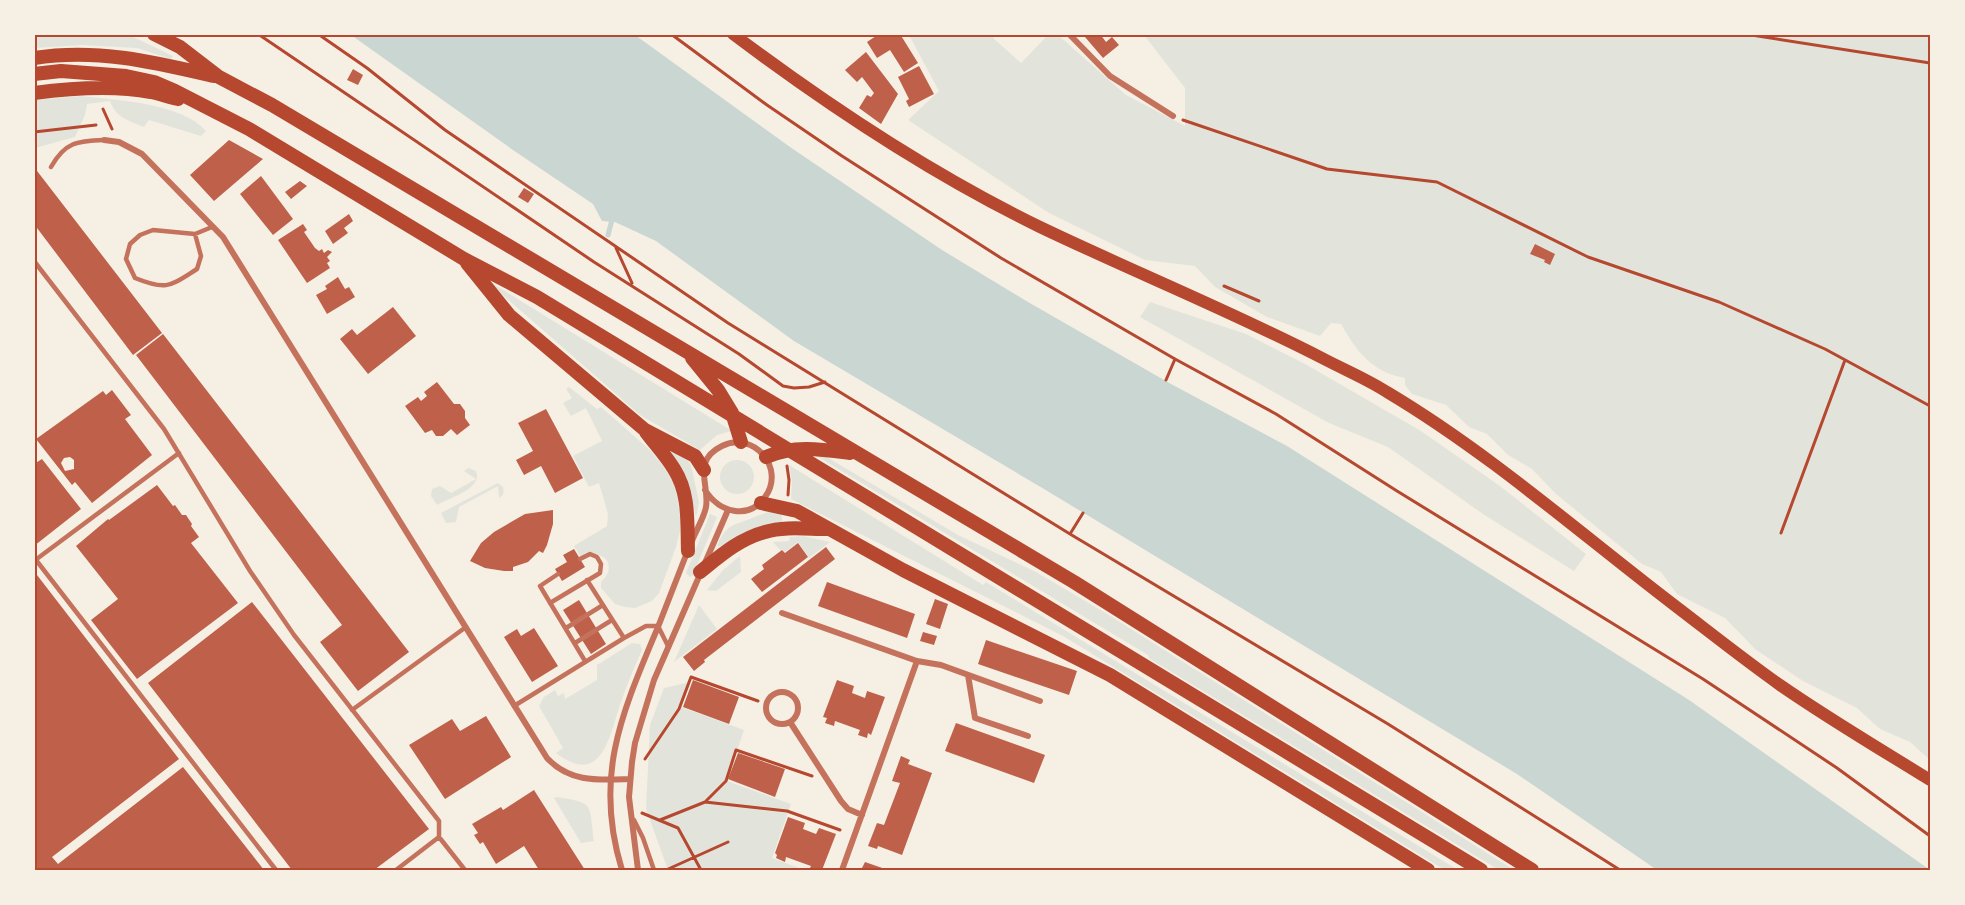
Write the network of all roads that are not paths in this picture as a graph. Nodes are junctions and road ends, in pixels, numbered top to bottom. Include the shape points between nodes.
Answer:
1 (154, 34) edge
2 (733, 34) edge
3 (1069, 34) edge
4 (34, 58) edge
5 (34, 74) edge
6 (219, 77) junction
7 (34, 93) edge
8 (198, 103) junction
9 (1173, 116) road end
10 (104, 140) joint
11 (51, 167) dead end
12 (212, 227) junction
13 (195, 234) junction
14 (464, 259) junction
15 (34, 261) edge
16 (687, 351) junction
17 (645, 430) junction
18 (741, 442) junction
19 (179, 453) junction
20 (858, 455) junction
21 (766, 457) junction
22 (704, 470) junction
23 (705, 490) junction
24 (761, 502) junction
25 (728, 510) junction
26 (829, 529) junction
27 (688, 551) junction
28 (580, 559) dead end
29 (35, 561) edge
30 (700, 572) junction
31 (558, 574) dead end
32 (587, 580) junction
33 (550, 603) junction
34 (603, 605) junction
35 (782, 613) dead end
36 (612, 620) junction
37 (658, 626) junction
38 (466, 627) junction
39 (566, 628) junction
40 (624, 638) junction
41 (575, 643) junction
42 (669, 647) junction
43 (585, 661) junction
44 (917, 661) junction
45 (968, 675) junction
46 (1040, 701) dead end
47 (514, 706) junction
48 (352, 710) junction
49 (790, 722) junction
50 (1028, 736) dead end
51 (611, 779) junction
52 (630, 779) junction
53 (1930, 780) edge
54 (630, 813) junction
55 (862, 815) junction
56 (439, 837) junction
57 (276, 870) edge
58 (396, 870) edge
59 (465, 870) edge
60 (622, 870) edge
61 (638, 870) edge
62 (654, 870) edge
63 (842, 870) edge
64 (1428, 870) edge
65 (1480, 870) edge
66 (1532, 870) edge

1 - 6 main road via 180,47
2 - 53 main road via 881,138 966,188 1385,390 1487,459 1780,685
3 - 9 street via 1110,76
4 - 6 main road via 78,54 136,58
5 - 8 main road via 61,71 126,76 154,82
6 - 16 main road
7 - 8 main road via 116,88
8 - 14 main road via 316,168
10 - 11 lane via 68,145
10 - 12 street via 119,142 142,154
12 - 13 lane
12 - 38 street via 223,237
13 - 13 lane via 153,230 140,235 130,244 126,259 135,278 154,286 170,286 197,269 201,256
14 - 17 main road via 509,315
14 - 65 main road via 537,297
15 - 19 lane
16 - 18 main road via 732,413
16 - 20 main road
17 - 22 main road via 694,456
17 - 27 main road via 675,470 683,488
18 - 21 street via 751,444
18 - 22 street via 731,442 713,452
19 - 29 lane
19 - 48 lane via 250,571
20 - 21 main road via 812,448 780,451
20 - 66 main road via 1167,639
21 - 24 street via 771,466 771,485
22 - 23 street
23 - 25 street
23 - 27 street via 706,506
24 - 25 street via 746,510
24 - 26 main road via 797,511
25 - 30 street
26 - 30 main road via 765,531 732,547
26 - 64 main road via 1110,675
27 - 37 street
28 - 32 lane via 590,554 602,564 600,573
29 - 57 lane
30 - 42 street
31 - 33 lane via 540,586
32 - 33 lane
32 - 34 lane
33 - 39 lane
34 - 36 lane
34 - 39 lane
35 - 44 street
36 - 40 lane
36 - 41 lane
37 - 40 lane via 646,626
37 - 42 lane
37 - 51 street via 617,732
38 - 47 street
38 - 48 lane
39 - 41 lane
40 - 43 lane
41 - 43 lane
42 - 52 street via 642,716
43 - 47 lane
44 - 45 street
44 - 55 street
45 - 46 street
45 - 50 street via 975,718
47 - 51 street via 547,758 563,772
48 - 56 lane via 439,821
49 - 49 street via 797,713 797,702 789,693 775,693 766,702 767,715 777,724
49 - 55 street via 841,801
51 - 52 street
51 - 60 street via 610,814
52 - 54 street
54 - 61 street
54 - 62 lane
55 - 63 street
56 - 58 lane
56 - 59 lane

